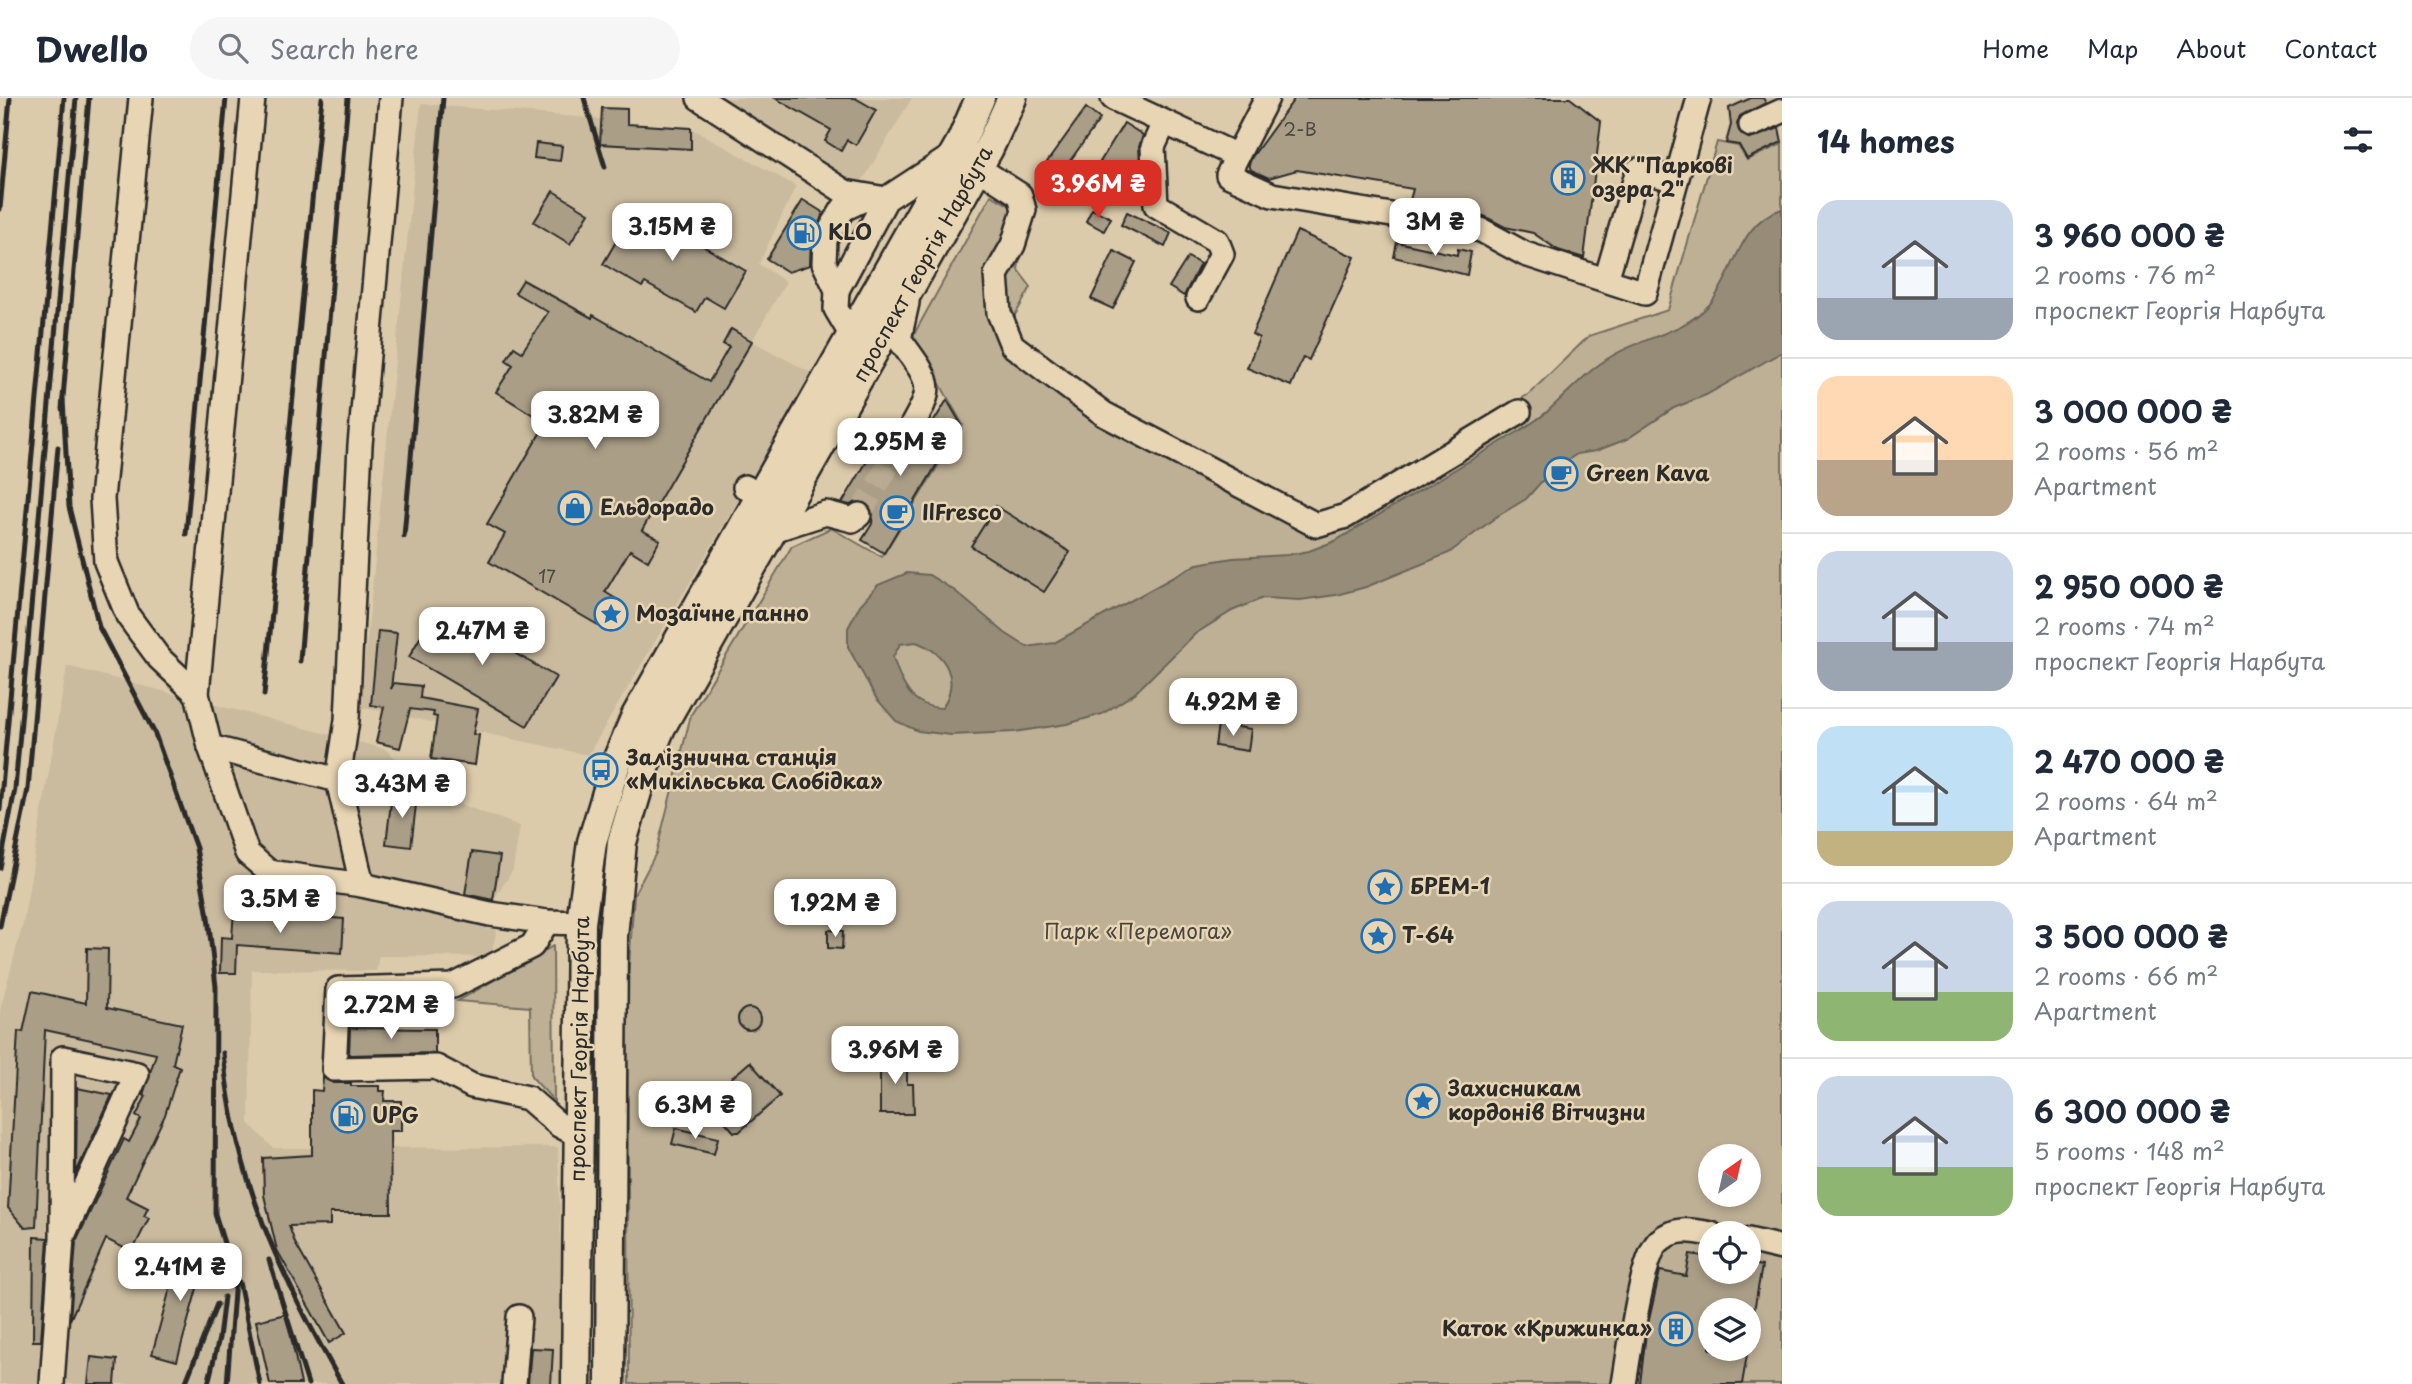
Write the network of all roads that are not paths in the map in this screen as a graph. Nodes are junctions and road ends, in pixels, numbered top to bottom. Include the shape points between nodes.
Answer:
1 (141, 98) edge
2 (253, 98) edge
3 (391, 98) edge
4 (699, 98) edge
5 (980, 98) edge
6 (1012, 98) edge
7 (1113, 98) edge
8 (1267, 98) edge
9 (1699, 98) edge
10 (1777, 98) edge
11 (1782, 110) edge
12 (1164, 123) junction
13 (1751, 125) dead end
14 (952, 156) junction
15 (1237, 156) junction
16 (978, 168) junction
17 (1676, 180) junction
18 (886, 200) junction
19 (1606, 280) junction
20 (837, 290) junction
21 (908, 292) junction
22 (1198, 298) dead end
23 (848, 342) junction
24 (1519, 412) dead end
25 (905, 438) tunnel mouth
26 (859, 515) dead end
27 (773, 530) junction
28 (197, 694) junction
29 (210, 747) junction
30 (338, 780) junction
31 (362, 885) junction
32 (547, 922) junction
33 (581, 923) junction
34 (578, 1135) junction
35 (1698, 1232) edge
36 (62, 1238) junction
37 (1761, 1243) edge
38 (1782, 1248) edge
39 (519, 1317) dead end
40 (52, 1384) edge
41 (514, 1384) edge
42 (576, 1384) edge
43 (610, 1384) edge
44 (1624, 1384) edge

1 - 28 lane via 102,499 106,562 128,615 159,658
2 - 28 lane
3 - 30 lane via 360,445 347,720
4 - 18 lane via 845,192
5 - 14 main road, проспект Георгія Нарбута
6 - 16 main road, проспект Георгія Нарбута
7 - 12 lane
8 - 15 lane
9 - 17 lane
10 - 11 lane
11 - 13 lane
12 - 15 lane
12 - 22 lane via 1153,147 1156,205 1217,241 1222,254
14 - 18 lane
14 - 23 main road, проспект Георгія Нарбута
15 - 19 lane via 1228,175 1272,195 1481,230 1525,254
16 - 21 main road, проспект Георгія Нарбута
16 - 24 lane via 1020,195 1024,210 1013,245 996,275 999,313 1012,345 1104,414 1316,525 1346,516
17 - 19 lane via 1638,170
17 - 19 lane via 1645,293
18 - 20 lane
18 - 20 lane via 862,200 843,209 825,239 824,263
20 - 23 lane via 836,309 849,331
21 - 25 lane via 899,339 927,377 927,394
21 - 27 main road, проспект Георгія Нарбута
23 - 33 main road, проспект Георгія Нарбута via 691,597 636,716 592,842
26 - 27 lane via 847,520 826,513
27 - 43 main road, проспект Георгія Нарбута via 662,727 645,765 622,842 613,936
28 - 29 lane
29 - 30 lane
29 - 31 lane via 247,853 269,872
30 - 31 lane
31 - 32 lane
32 - 33 lane
32 - 34 lane via 532,946 453,986 338,989 334,1069 436,1067 472,1086 528,1098
33 - 34 main road, проспект Георгія Нарбута
34 - 42 main road, проспект Георгія Нарбута
35 - 44 lane via 1674,1232 1657,1242 1646,1264
36 - 36 lane via 63,1058 137,1074 108,1138
36 - 40 lane
37 - 38 lane
39 - 41 lane

